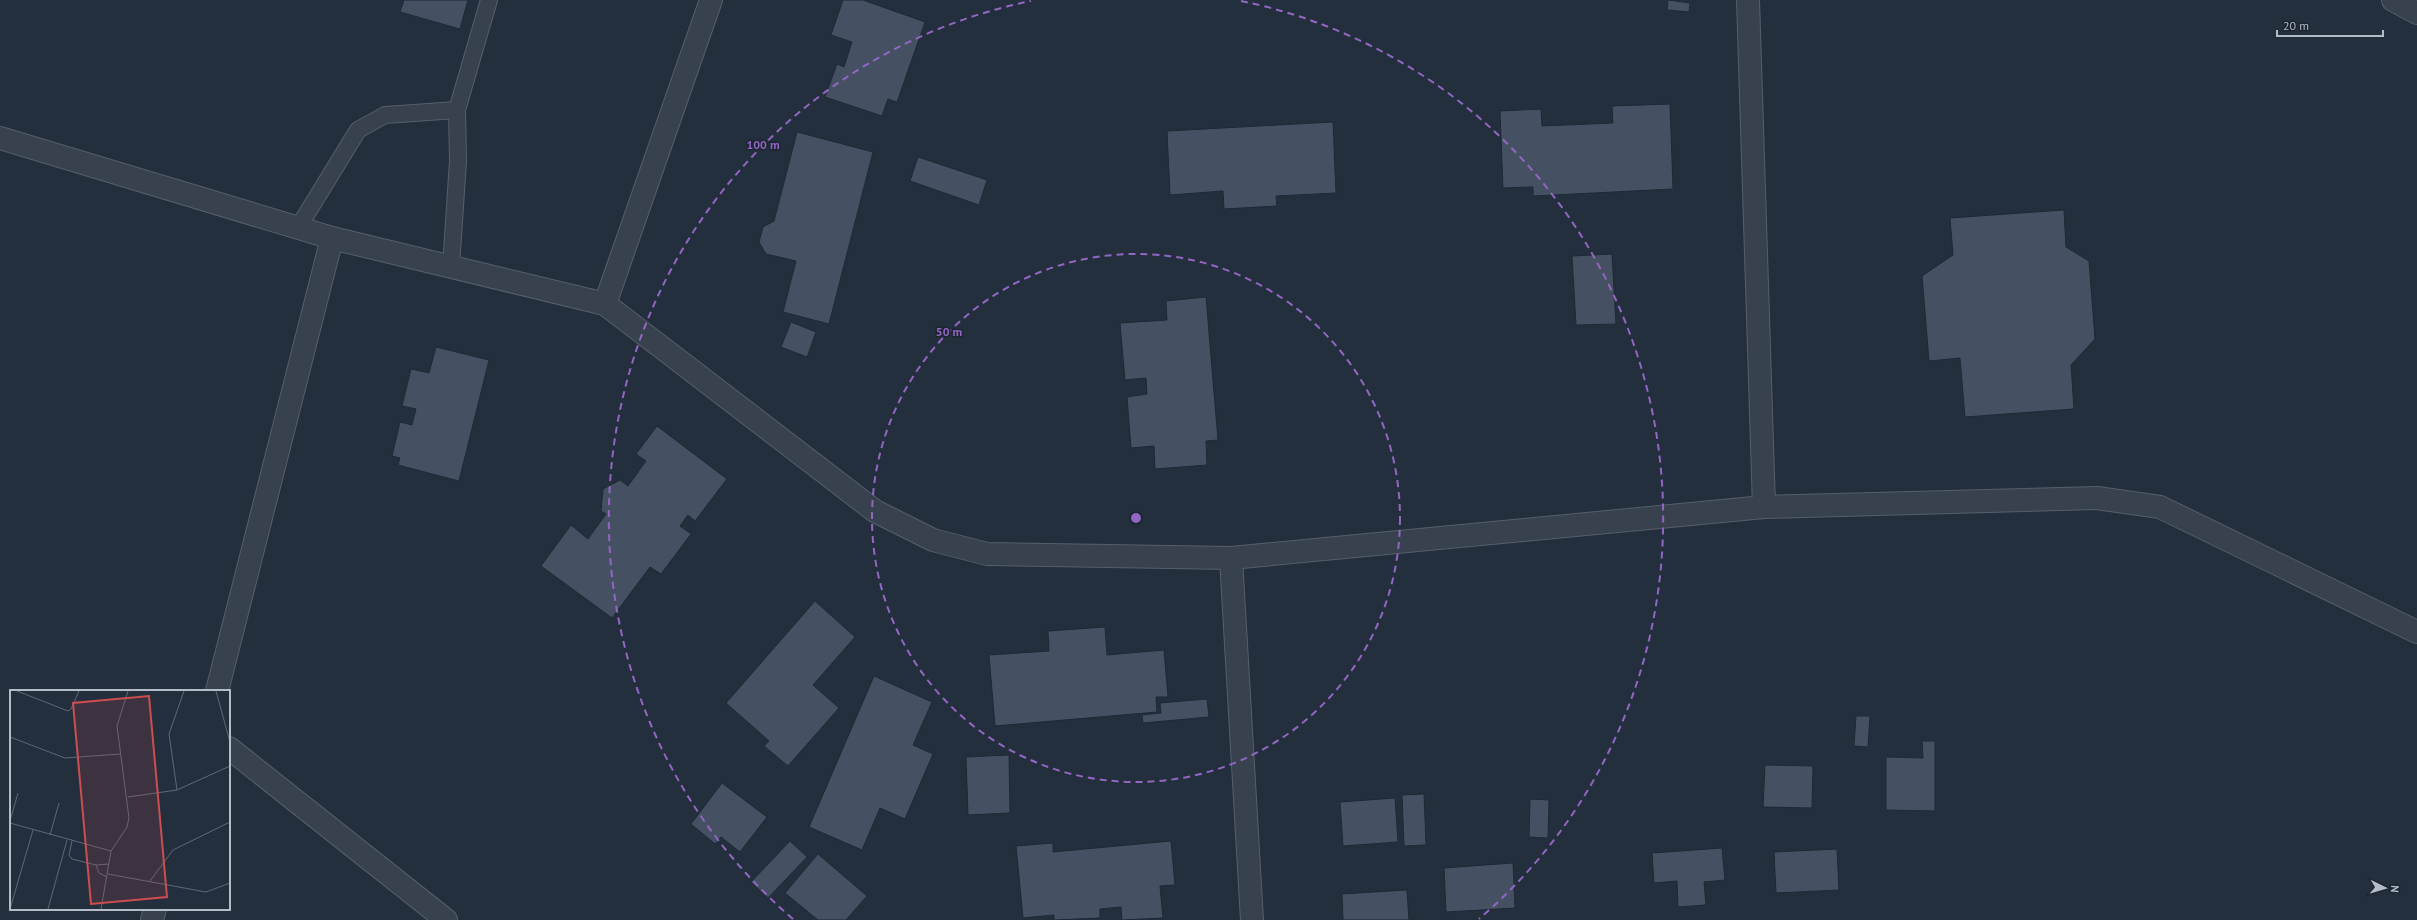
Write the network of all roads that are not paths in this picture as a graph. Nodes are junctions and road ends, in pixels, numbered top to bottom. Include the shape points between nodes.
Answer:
1 (489, 0) edge
2 (711, 0) edge
3 (1748, 0) edge
4 (2393, 0) edge
5 (2417, 13) edge
6 (457, 110) junction
7 (0, 138) edge
8 (298, 228) junction
9 (332, 238) junction
10 (451, 267) junction
11 (605, 304) junction
12 (1764, 507) junction
13 (1231, 558) junction
14 (2417, 632) edge
15 (217, 690) edge
16 (230, 749) edge
17 (155, 910) edge
18 (152, 920) edge
19 (446, 920) edge
20 (1252, 920) edge

1 - 6 lane
2 - 11 street
3 - 12 street
4 - 5 street
6 - 8 lane via 385,115 358,130
6 - 10 lane via 458,161
7 - 8 street
8 - 9 street
9 - 10 street
9 - 15 street
10 - 11 street
11 - 13 street via 875,511 933,540 987,554
12 - 13 street
12 - 14 street via 2096,498 2160,507
13 - 20 street
16 - 19 street
17 - 18 street

